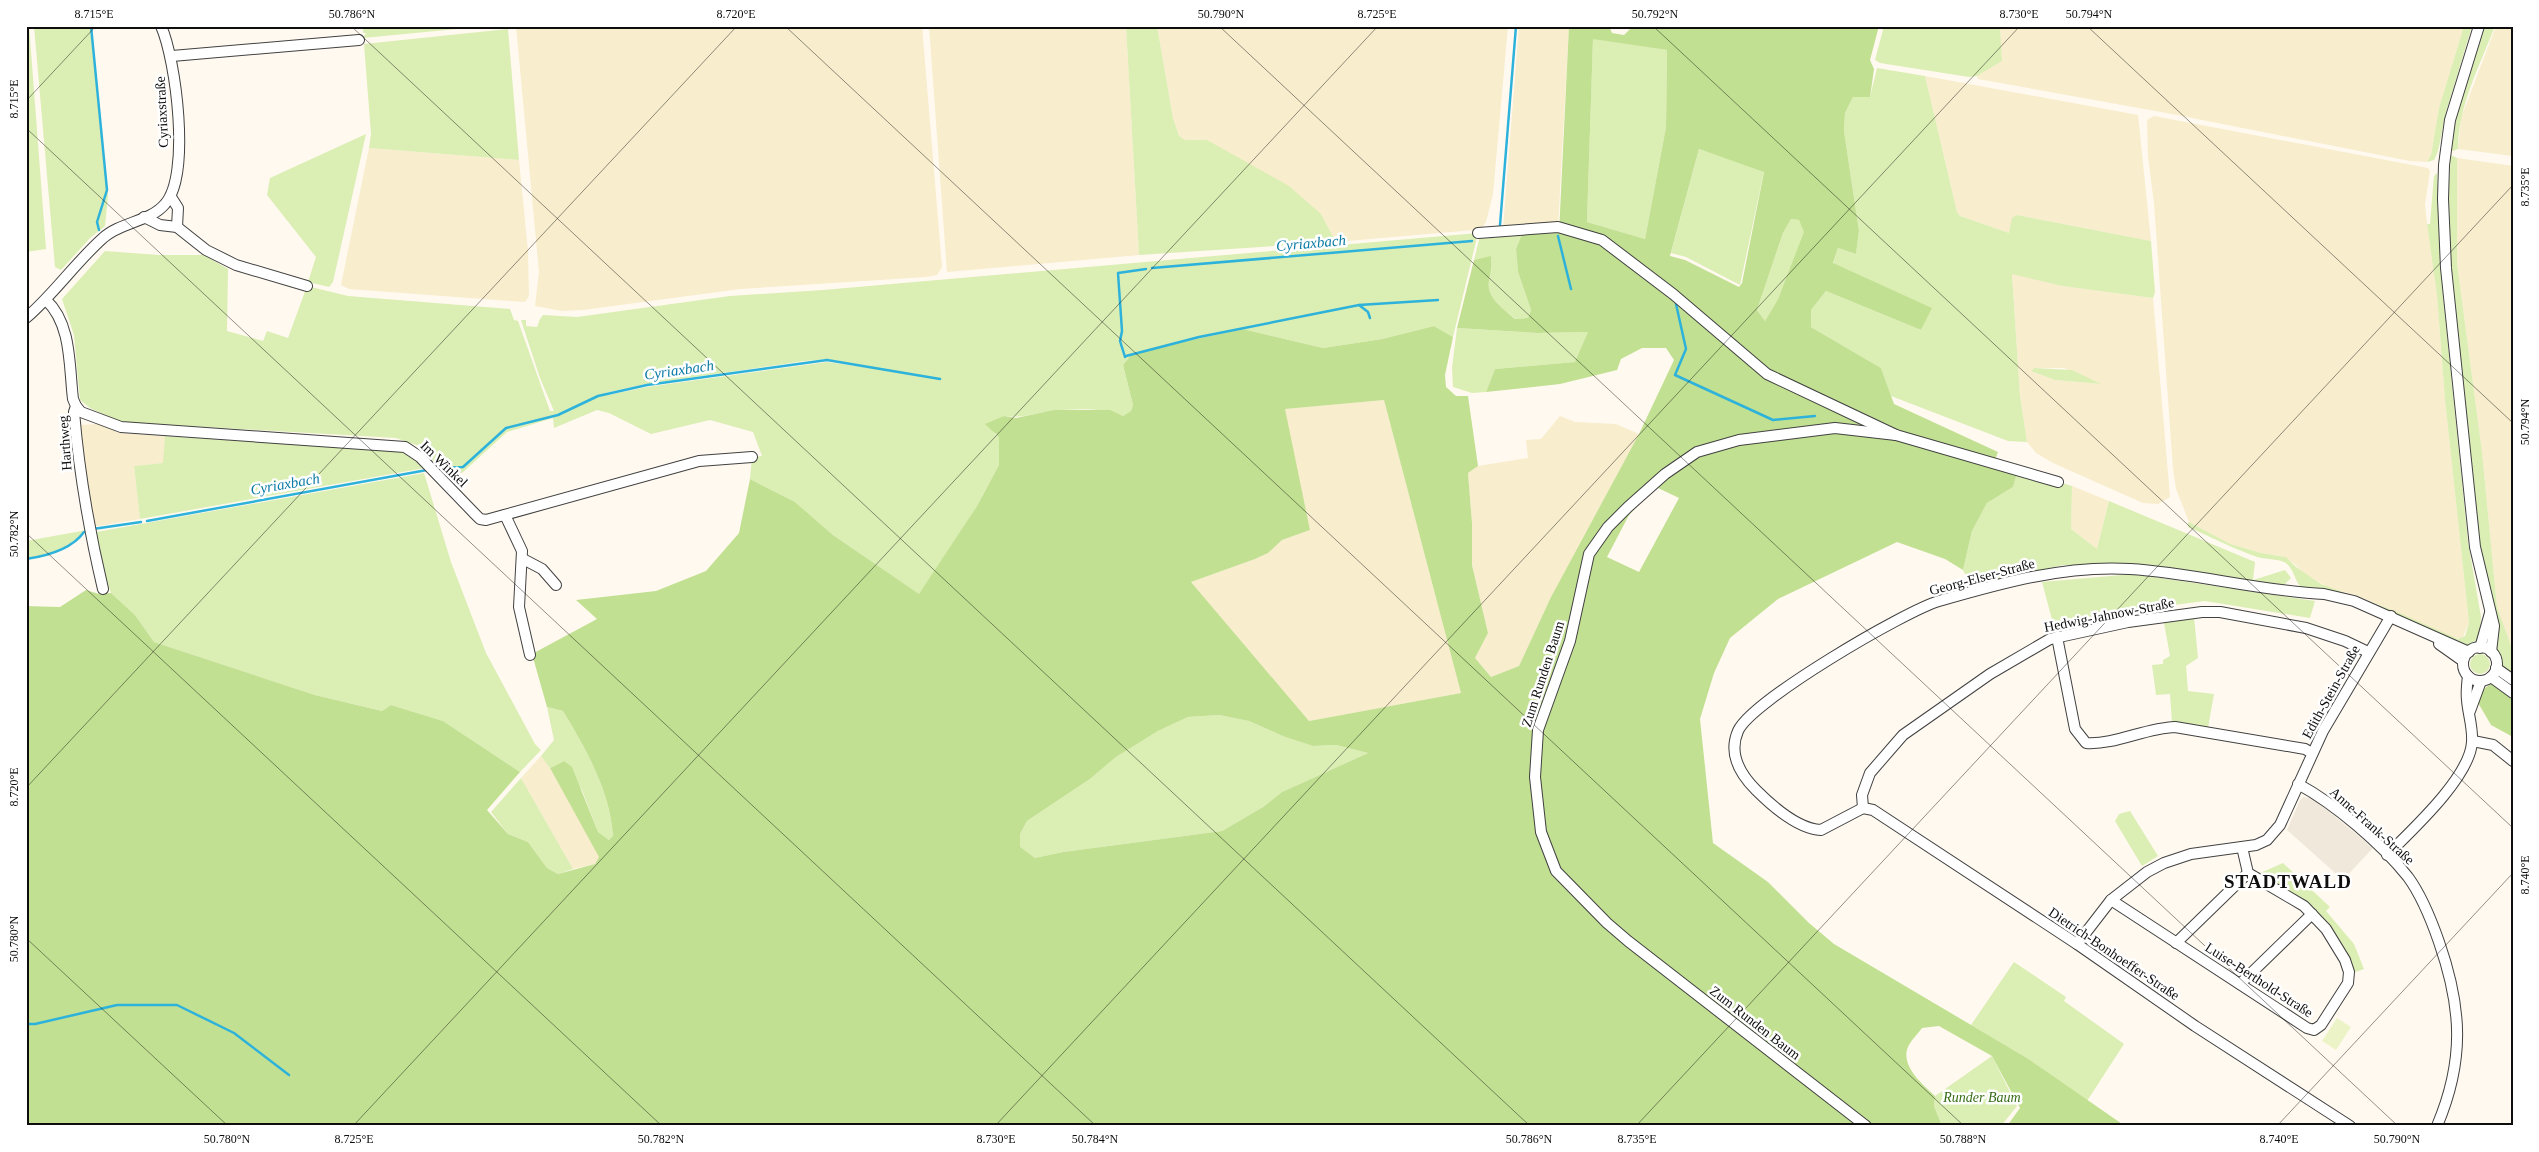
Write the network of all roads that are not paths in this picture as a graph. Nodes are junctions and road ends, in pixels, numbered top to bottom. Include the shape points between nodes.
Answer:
1 (161, 26) edge
2 (2479, 26) edge
3 (359, 40) dead end
4 (172, 56) junction
5 (171, 197) junction
6 (144, 217) junction
7 (177, 227) junction
8 (1478, 233) dead end
9 (307, 286) dead end
10 (46, 300) junction
11 (26, 318) edge
12 (76, 406) junction
13 (1896, 436) junction
14 (752, 457) dead end
15 (2058, 482) dead end
16 (505, 515) junction
17 (523, 559) junction
18 (556, 585) dead end
19 (103, 590) dead end
20 (2490, 612) junction
21 (2391, 616) junction
22 (2424, 633) junction
23 (2056, 637) junction
24 (2480, 648) junction
25 (2368, 652) junction
26 (2469, 652) junction
27 (2491, 652) junction
28 (530, 655) dead end
29 (2463, 661) junction
30 (2494, 672) junction
31 (2468, 676) junction
32 (2513, 680) edge
33 (2481, 681) junction
34 (2513, 693) edge
35 (2470, 712) junction
36 (2472, 741) junction
37 (2312, 753) junction
38 (2513, 761) edge
39 (2298, 784) junction
40 (1863, 808) junction
41 (2242, 847) junction
42 (2387, 855) junction
43 (2248, 873) junction
44 (2112, 900) junction
45 (2312, 914) junction
46 (2176, 943) junction
47 (2077, 944) junction
48 (2240, 984) junction
49 (1866, 1126) edge
50 (2350, 1126) edge
51 (2437, 1126) edge

1 - 4 street, Cyriaxstraße
2 - 20 street via 2450,120 2443,198 2446,268 2475,547
3 - 4 street
4 - 5 street, Cyriaxstraße via 178,164
5 - 6 street via 162,207
5 - 7 street, Cyriaxstraße via 178,208
6 - 7 street via 160,225
6 - 10 street via 106,236 88,251
7 - 9 street via 206,250 236,265
8 - 13 street via 1558,227 1602,240 1673,294 1767,374
10 - 11 street
10 - 12 street, Harthweg via 66,334
12 - 16 street, Im Winkel via 82,412 121,427 405,447 420,457 480,519
12 - 19 street, Harthweg via 78,455 88,526
13 - 15 street
13 - 49 street, Zum Runden Baum via 1835,428 1739,440 1697,452 1665,474 1628,507 1608,527 1589,554 1570,641 1538,730 1535,777 1541,832 1556,871 1628,941
14 - 16 street, Im Winkel via 699,461
16 - 17 street
17 - 18 street via 542,569
17 - 28 street via 519,607
20 - 24 street
20 - 27 street via 2494,626
21 - 22 street, Georg-Elser-Straße
21 - 25 street, Edith-Stein-Straße
21 - 40 street, Georg-Elser-Straße via 2341,597 2131,569 2040,575 1936,602 1896,620 1770,699 1749,715 1738,732 1735,758 1744,778 1806,826 1821,830
22 - 26 street, Georg-Elser-Straße
22 - 29 street, Georg-Elser-Straße
23 - 25 street, Hedwig-Jahnow-Straße via 2148,619 2220,612 2306,628
23 - 37 street via 2075,729 2086,743 2176,727 2305,749
23 - 40 street, Hedwig-Jahnow-Straße via 2039,643 1998,669 1903,735 1870,773 1862,795
24 - 26 street
24 - 27 street
25 - 37 street, Edith-Stein-Straße
26 - 29 street
27 - 30 street via 2496,660
29 - 31 street
30 - 32 street
30 - 33 street
30 - 34 street
31 - 33 street
31 - 35 street
33 - 35 street
35 - 36 street
36 - 38 street via 2493,745
36 - 42 street via 2466,763 2450,786
37 - 39 street, Edith-Stein-Straße
39 - 41 street, Edith-Stein-Straße via 2272,836 2262,843
39 - 42 street, Anne-Frank-Straße via 2340,812
40 - 47 street, Dietrich-Bonhoeffer-Straße via 1873,810
41 - 43 street
41 - 44 street, Edith-Stein-Straße via 2191,854 2164,863 2135,880
42 - 51 street, Anne-Frank-Straße via 2408,878 2433,922 2456,1002 2458,1041 2455,1066
43 - 45 street, Luise-Berthold-Straße via 2296,900
43 - 46 street
44 - 46 street, Luise-Berthold-Straße
44 - 47 street, Edith-Stein-Straße
45 - 48 street
45 - 48 street, Luise-Berthold-Straße via 2335,943 2349,972 2348,983 2322,1025 2314,1030 2306,1028
46 - 48 street, Luise-Berthold-Straße
47 - 50 street, Dietrich-Bonhoeffer-Straße via 2195,1026

